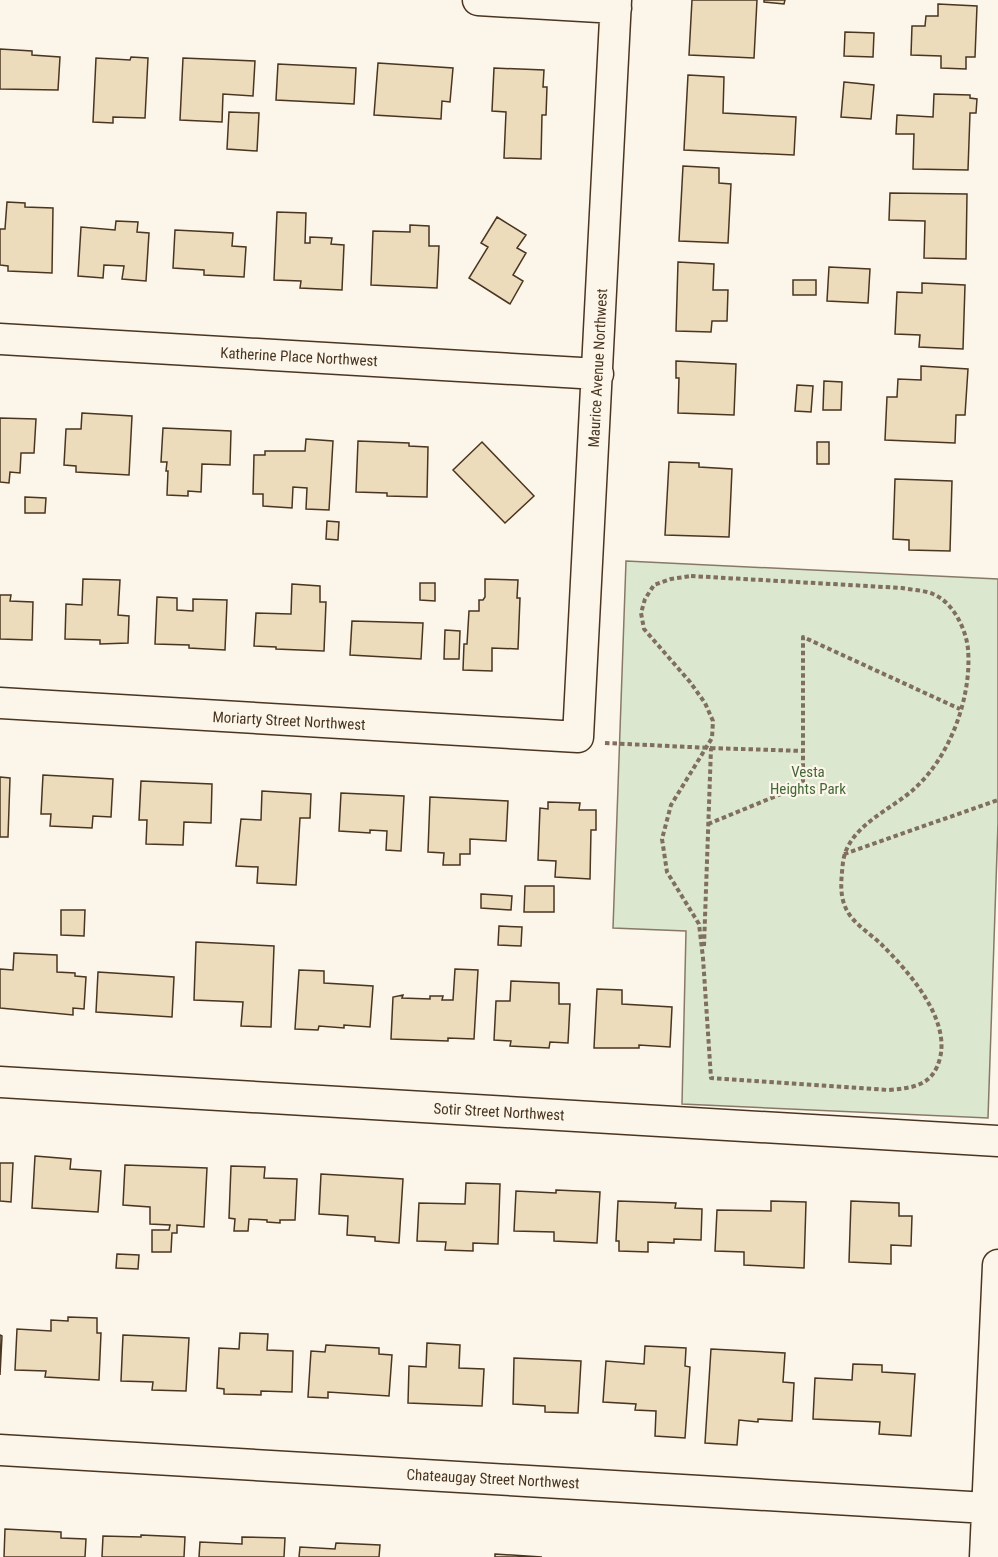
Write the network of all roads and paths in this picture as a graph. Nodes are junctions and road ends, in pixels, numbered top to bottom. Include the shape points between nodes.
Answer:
1 (478, 0) edge
2 (616, 4) edge
3 (0, 339) edge
4 (598, 374) junction
5 (0, 703) edge
6 (960, 710) junction
7 (578, 737) junction
8 (708, 747) junction
9 (803, 751) junction
10 (998, 800) edge
11 (708, 824) junction
12 (844, 854) junction
13 (703, 958) junction
14 (0, 1082) edge
15 (998, 1141) edge
16 (998, 1265) edge
17 (0, 1450) edge
18 (987, 1508) junction
19 (985, 1557) edge

1 - 2 street
2 - 4 street, Maurice Avenue Northwest
3 - 4 street, Katherine Place Northwest
4 - 7 street, Maurice Avenue Northwest
5 - 7 street, Moriarty Street Northwest
6 - 8 path via 966,694 967,639 947,604 933,594 902,588 691,576 671,579 654,585 645,599 641,613 644,629 705,703 713,721
6 - 9 path via 803,637
6 - 12 path via 947,747 934,767 914,789 857,834
7 - 8 path via 597,743
8 - 9 path
8 - 11 path
8 - 13 path via 671,805 662,839 668,872 699,924
9 - 11 path via 803,785
10 - 12 path
11 - 13 path
12 - 13 path via 841,897 852,918 906,970 939,1027 942,1048 938,1067 928,1080 914,1088 888,1090 711,1077
14 - 15 street, Sotir Street Northwest
16 - 18 street
17 - 18 street, Chateaugay Street Northwest
18 - 19 street

